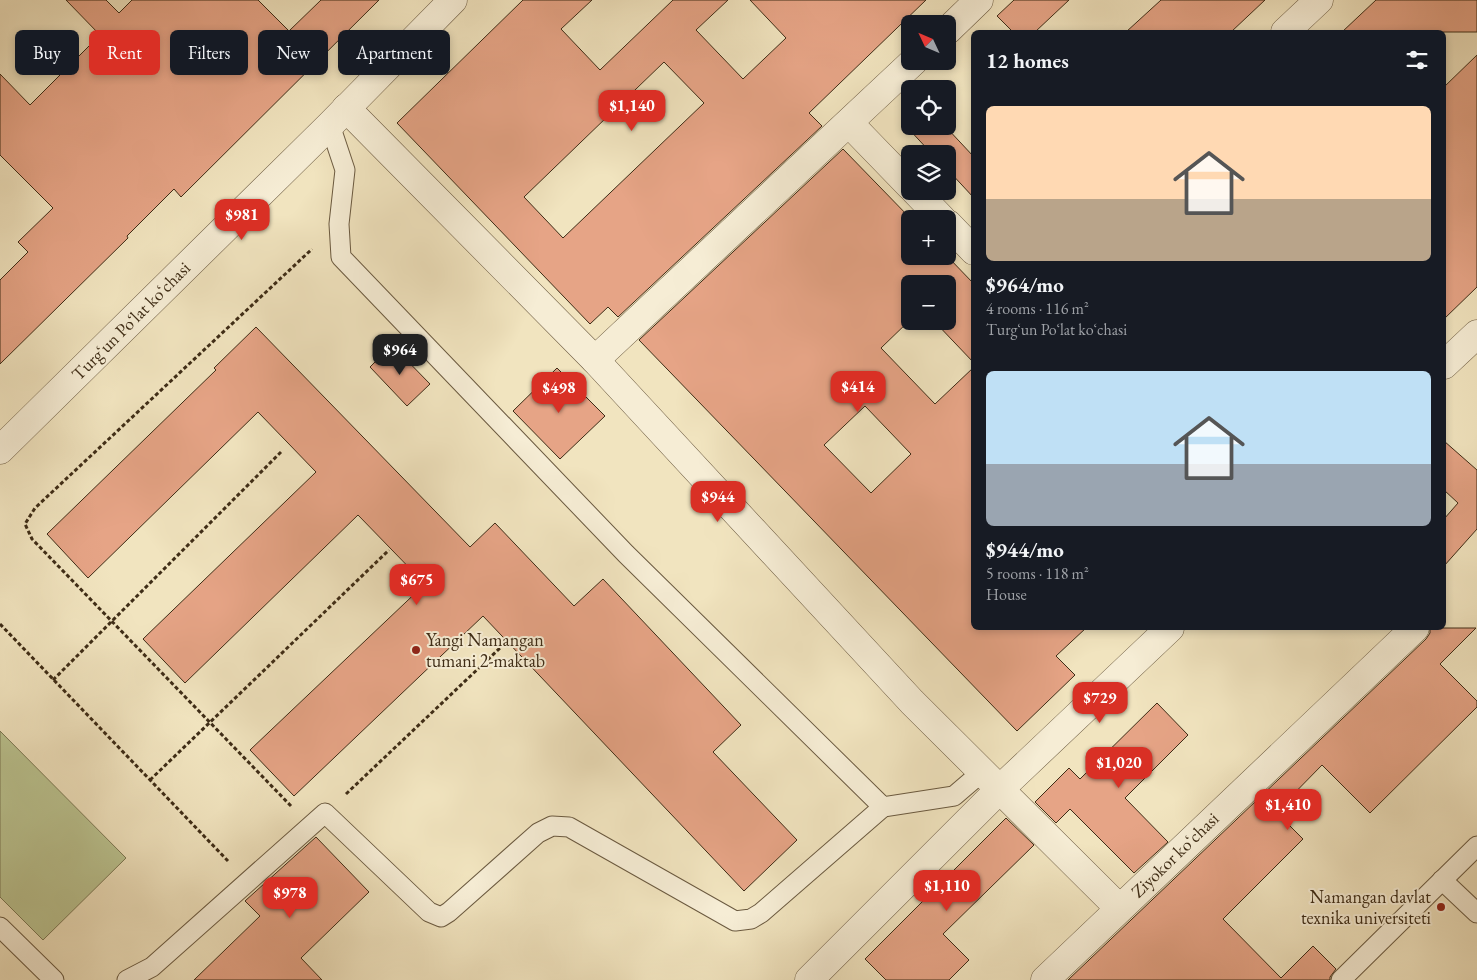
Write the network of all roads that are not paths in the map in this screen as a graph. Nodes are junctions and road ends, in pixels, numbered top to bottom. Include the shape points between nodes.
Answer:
1 (453, 0) edge
2 (979, 0) edge
3 (1319, 0) edge
4 (956, 22) edge
5 (1287, 30) edge
6 (905, 70) edge
7 (338, 116) junction
8 (849, 123) junction
9 (901, 177) edge
10 (924, 200) edge
11 (933, 210) edge
12 (956, 232) edge
13 (971, 248) edge
14 (1477, 334) edge
15 (595, 360) junction
16 (1446, 363) edge
17 (0, 450) edge
18 (1168, 630) edge
19 (1413, 630) edge
20 (991, 781) junction
21 (883, 807) junction
22 (1477, 846) edge
23 (1442, 880) junction
24 (1119, 908) junction
25 (1477, 913) edge
26 (0, 927) edge
27 (54, 980) edge
28 (126, 980) edge
29 (809, 980) edge
30 (1045, 980) edge
31 (1341, 980) edge

1 - 7 street, Turgʻun Poʻlat koʻchasi
2 - 4 street
3 - 5 street
6 - 8 street
7 - 15 street
7 - 17 street, Turgʻun Poʻlat koʻchasi
7 - 21 lane via 345,170 339,224 341,257 626,554
8 - 9 street
8 - 15 street
10 - 11 street
12 - 13 street
14 - 16 street
15 - 20 street via 912,702
18 - 20 street
19 - 24 street, Ziyokor koʻchasi
20 - 21 lane via 954,796
20 - 24 street
20 - 29 street
21 - 28 lane via 761,914 735,921 569,827 552,826 538,833 441,917 429,912 318,820 152,967
22 - 23 lane
23 - 25 lane
23 - 31 lane
24 - 30 street, Ziyokor koʻchasi
26 - 27 lane

